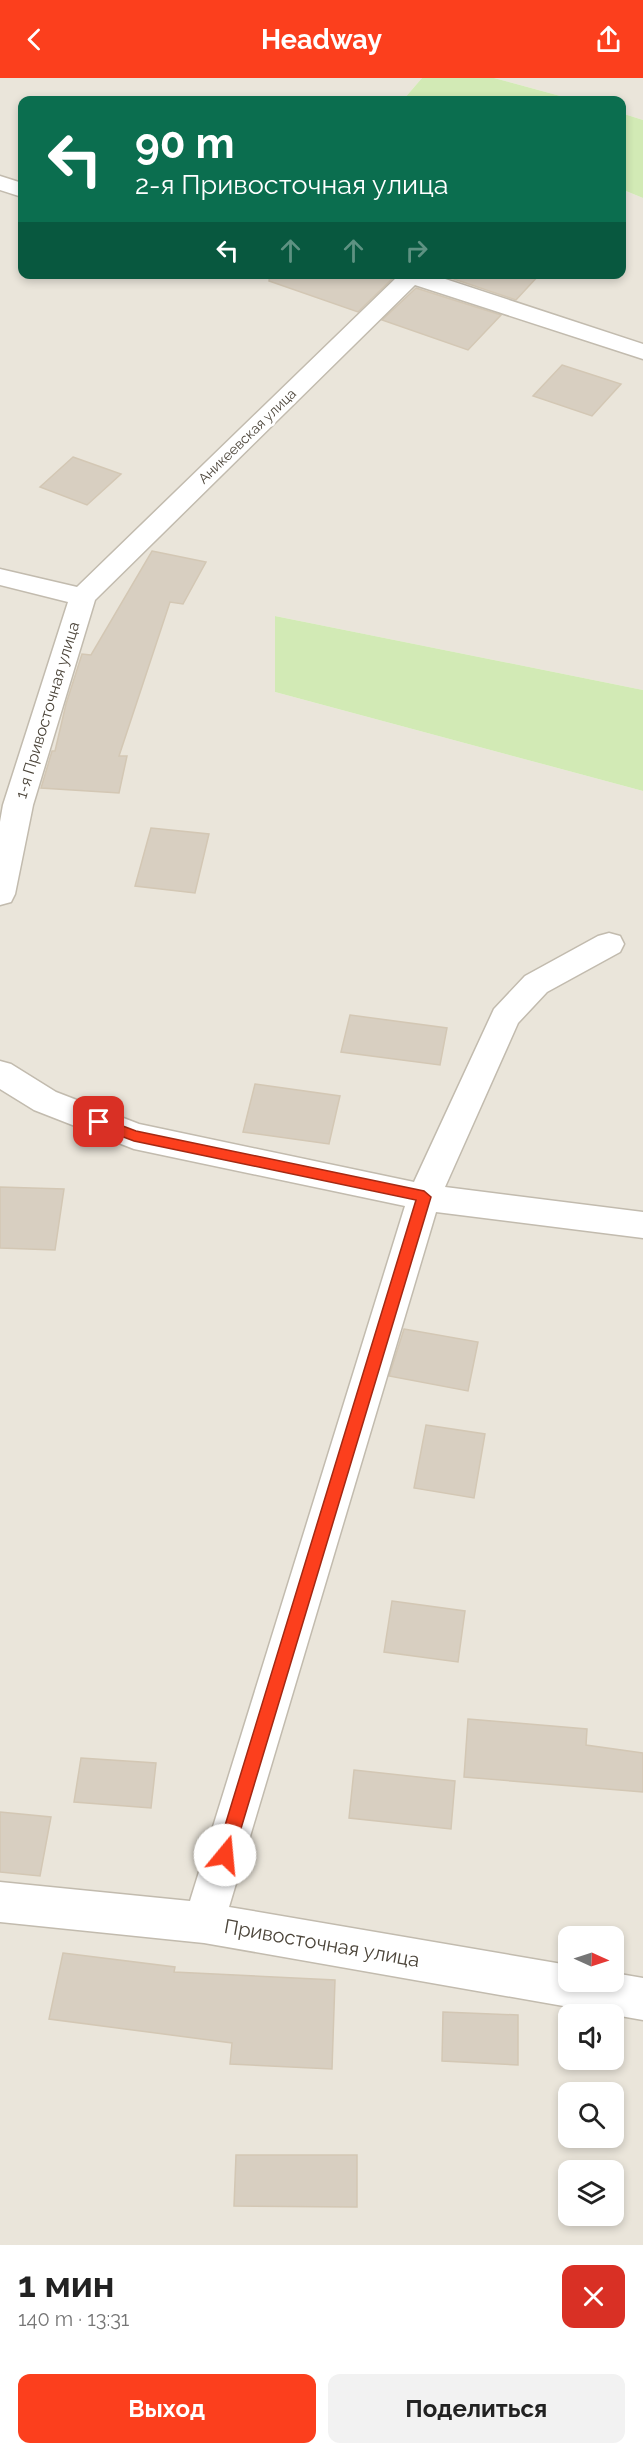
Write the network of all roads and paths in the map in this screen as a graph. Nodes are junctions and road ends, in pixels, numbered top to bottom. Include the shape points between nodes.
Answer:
1 (0, 183) edge
2 (18, 189) edge
3 (404, 279) edge
4 (420, 279) edge
5 (643, 352) edge
6 (0, 577) edge
7 (83, 597) junction
8 (0, 894) edge
9 (609, 944) dead end
10 (0, 1073) edge
11 (424, 1197) junction
12 (643, 1225) edge
13 (0, 1902) edge
14 (204, 1923) junction
15 (643, 1999) edge

1 - 2 street
3 - 7 street, Аникеевская улица
4 - 5 street, Аникеевская улица
6 - 7 street
7 - 8 street, 1-я Привосточная улица via 18,805
9 - 11 street via 536,984 505,1017
10 - 11 street via 45,1101 134,1136
11 - 12 street
11 - 14 street
13 - 14 street, Привосточная улица
14 - 15 street, Привосточная улица

